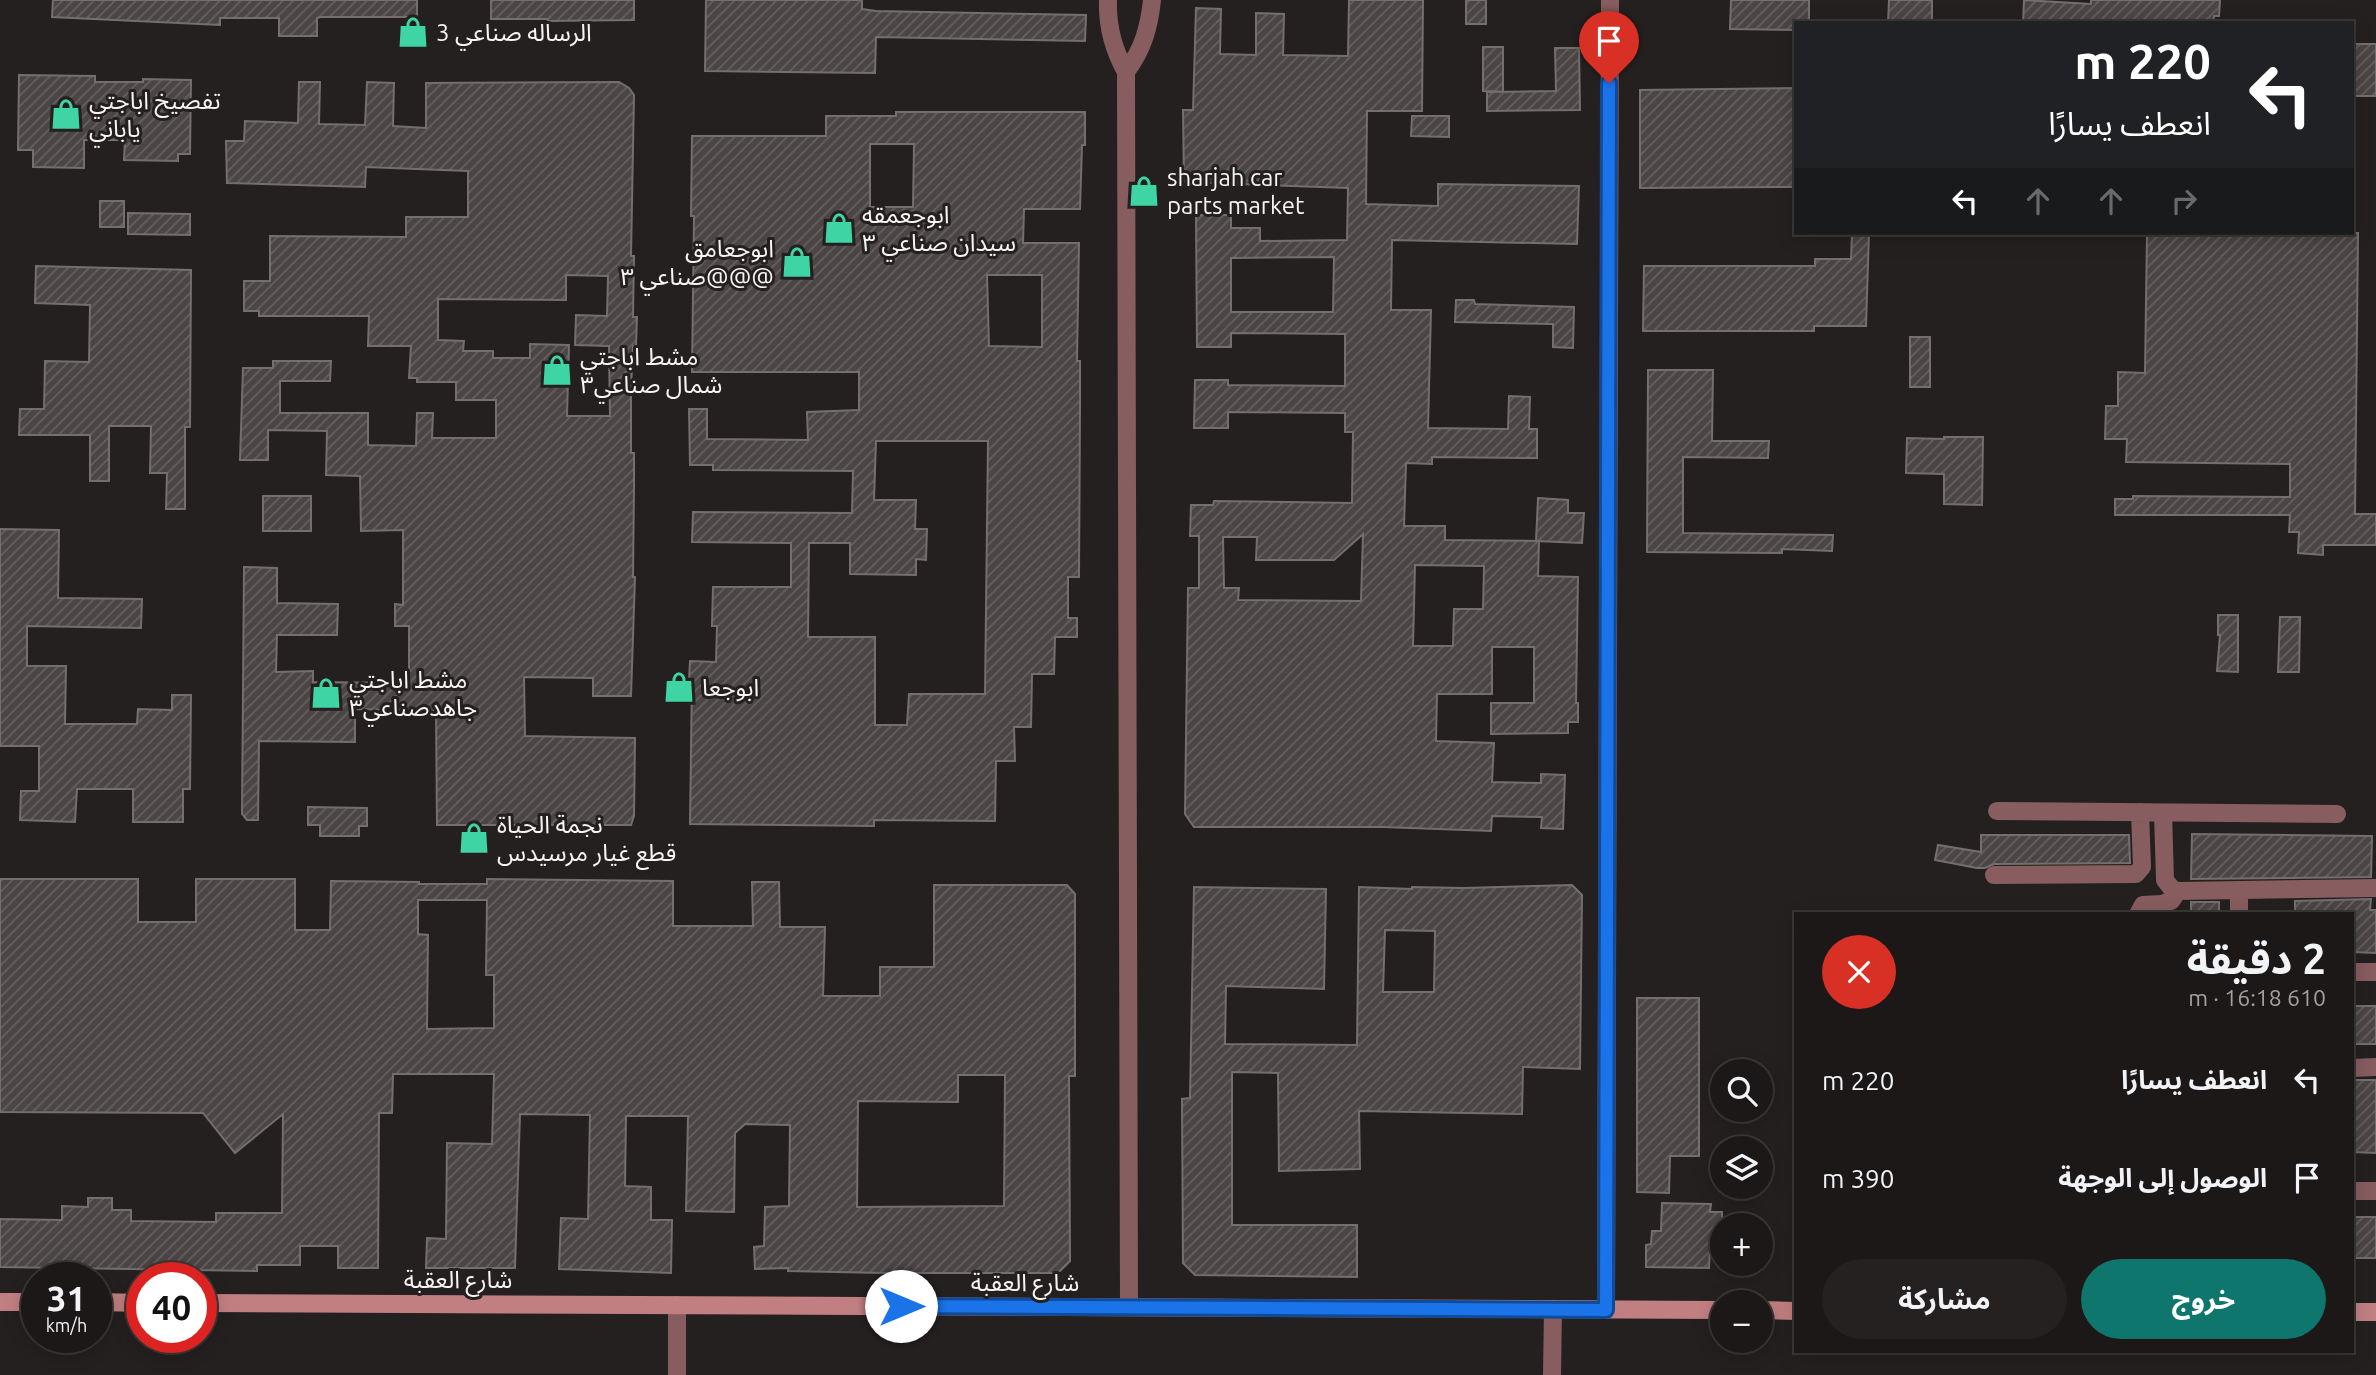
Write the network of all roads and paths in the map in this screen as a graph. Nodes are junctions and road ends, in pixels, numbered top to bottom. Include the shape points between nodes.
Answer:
1 (1108, 0) edge
2 (1152, 0) edge
3 (1610, 0) edge
4 (1126, 72) junction
5 (1997, 811) dead end
6 (2140, 812) junction
7 (2163, 813) junction
8 (2337, 814) dead end
9 (1994, 875) dead end
10 (2376, 888) edge
11 (2239, 890) junction
12 (2178, 891) junction
13 (2138, 912) edge
14 (2239, 912) edge
15 (2354, 972) edge
16 (2376, 972) edge
17 (2354, 1068) edge
18 (2376, 1068) edge
19 (2354, 1191) edge
20 (2376, 1191) edge
21 (0, 1302) edge
22 (21, 1302) edge
23 (217, 1303) edge
24 (677, 1305) junction
25 (1129, 1307) junction
26 (1553, 1309) junction
27 (1606, 1310) junction
28 (1710, 1310) edge
29 (1773, 1310) edge
30 (1794, 1311) edge
31 (2354, 1312) edge
32 (2376, 1312) edge
33 (677, 1375) edge
34 (1552, 1375) edge

1 - 4 street via 1112,41
2 - 4 street via 1145,40
3 - 27 street
4 - 25 street
5 - 6 street
6 - 7 street
6 - 9 street via 2141,867 2136,874
7 - 8 street
7 - 12 street via 2165,880
10 - 11 street
11 - 12 street
11 - 14 street
12 - 13 street via 2171,901 2143,905
15 - 16 street
17 - 18 street
19 - 20 street
21 - 22 street
23 - 24 street, شارع العقبة
24 - 25 street, شارع العقبة
24 - 33 street
25 - 26 street, شارع العقبة
26 - 27 street, شارع العقبة
26 - 34 street
27 - 28 street, شارع العقبة
29 - 30 street
31 - 32 street

